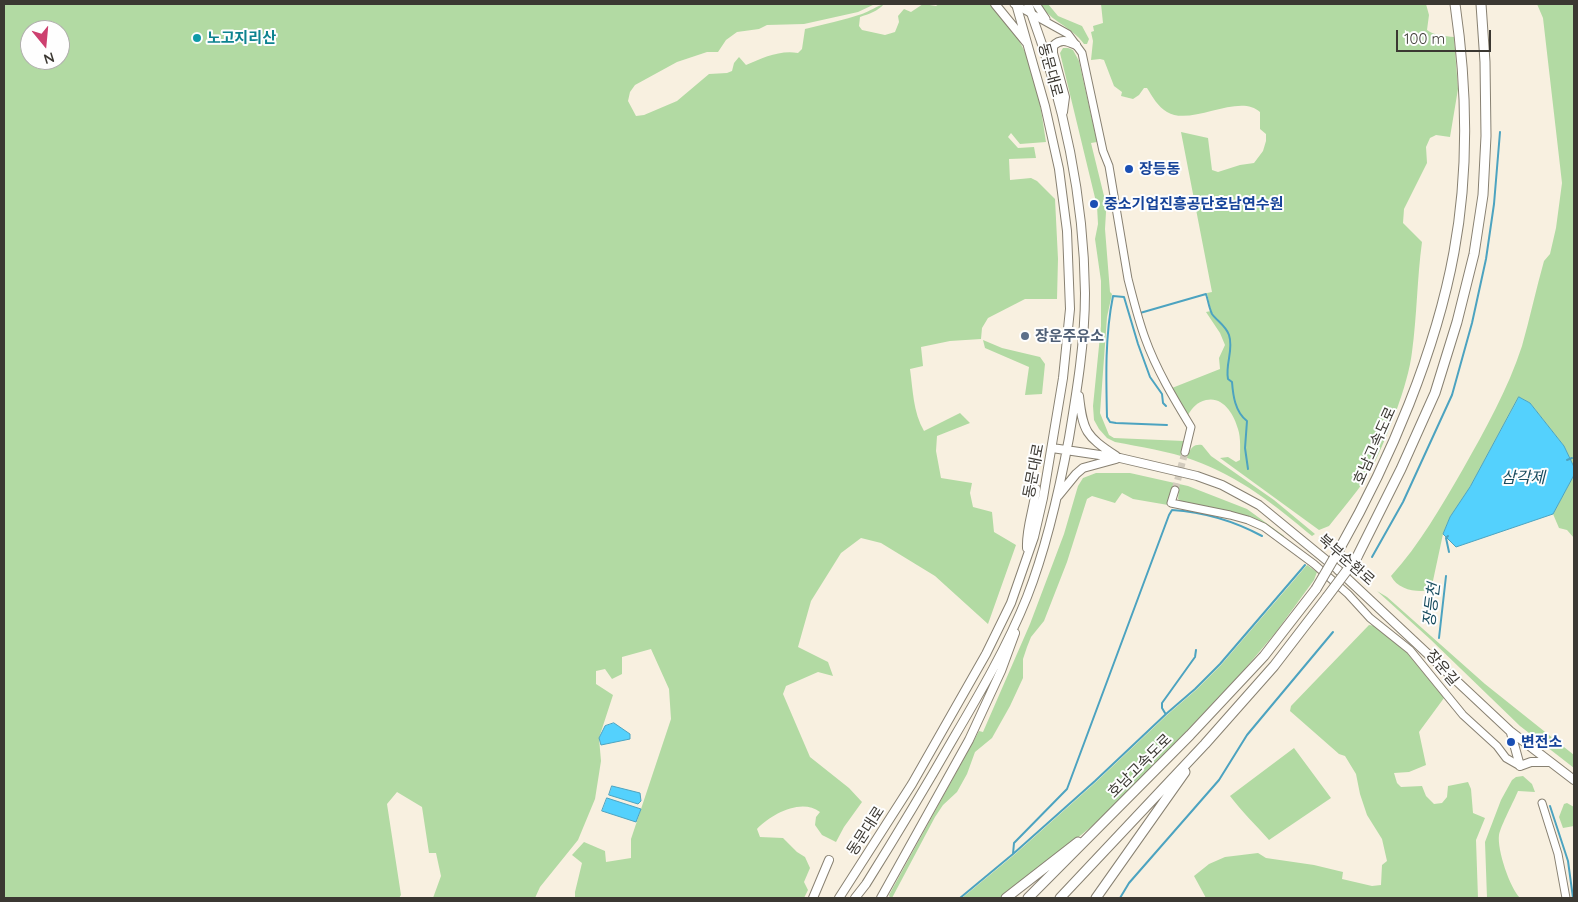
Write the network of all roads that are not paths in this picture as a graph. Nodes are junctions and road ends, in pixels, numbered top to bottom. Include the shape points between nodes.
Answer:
1 (995, 4) edge
2 (1015, 4) edge
3 (1028, 4) edge
4 (1036, 4) edge
5 (1455, 4) edge
6 (1481, 4) edge
7 (1031, 13) junction
8 (1049, 23) junction
9 (1076, 44) junction
10 (1029, 45) junction
11 (1062, 114) junction
12 (1078, 386) junction
13 (1052, 448) junction
14 (1066, 450) junction
15 (1185, 452) tunnel mouth
16 (1120, 458) junction
17 (1036, 489) dead end
18 (1175, 490) tunnel mouth
19 (1057, 498) junction
20 (1028, 553) junction
21 (1021, 609) junction
22 (1510, 731) junction
23 (1205, 744) junction
24 (1549, 762) junction
25 (1520, 766) junction
26 (1574, 780) edge
27 (1542, 803) dead end
28 (1111, 815) junction
29 (829, 860) dead end
30 (813, 898) edge
31 (838, 898) edge
32 (855, 898) edge
33 (881, 898) edge
34 (1006, 898) edge
35 (1028, 898) edge
36 (1060, 898) edge
37 (1096, 898) edge
38 (1566, 898) edge

1 - 10 main road
2 - 7 street, 동문대로
2 - 10 main road, 동문대로
3 - 7 main road, 동문대로
4 - 8 street
5 - 28 highway, 호남고속도로, bridge via 1465,138 1461,201 1454,252 1439,316 1414,390 1361,511 1316,589 1264,656
6 - 23 highway, 호남고속도로, bridge via 1486,136 1483,195 1474,254 1458,322 1435,393 1357,557 1274,666
7 - 8 street
7 - 11 main road, 동문대로
8 - 9 street via 1068,34
9 - 11 main road via 1064,40 1053,46 1065,97
9 - 15 street via 1085,61 1103,151 1109,166 1128,279 1144,337 1163,379 1191,427
10 - 13 main road, 동문대로 via 1059,169 1067,231 1070,309
11 - 12 main road, 동문대로 via 1080,207 1084,300
12 - 14 main road, 동문대로
12 - 16 main road via 1087,433
13 - 14 main road, 북부순환로
13 - 20 main road, 동문대로
14 - 16 main road, 북부순환로
14 - 19 main road, 동문대로
16 - 19 main road via 1083,468
16 - 22 main road, 북부순환로 via 1197,476 1259,505 1337,569
17 - 20 main road via 1027,536
18 - 25 street, 장운길 via 1171,503 1248,520 1314,564 1370,618 1410,650 1463,715 1506,758
19 - 21 main road, 동문대로 via 1035,574
20 - 31 main road, 동문대로 via 1011,602 972,681 912,784
21 - 32 main road, 동문대로 via 975,703
21 - 33 main road via 1001,672 978,723
22 - 24 main road, 북부순환로
22 - 25 main road
23 - 36 highway, 호남고속도로
23 - 37 highway, 호남고속도로
24 - 25 main road
24 - 26 main road, 북부순환로
27 - 38 street via 1558,854
28 - 34 highway, 호남고속도로
28 - 35 highway, 호남고속도로
29 - 30 main road

